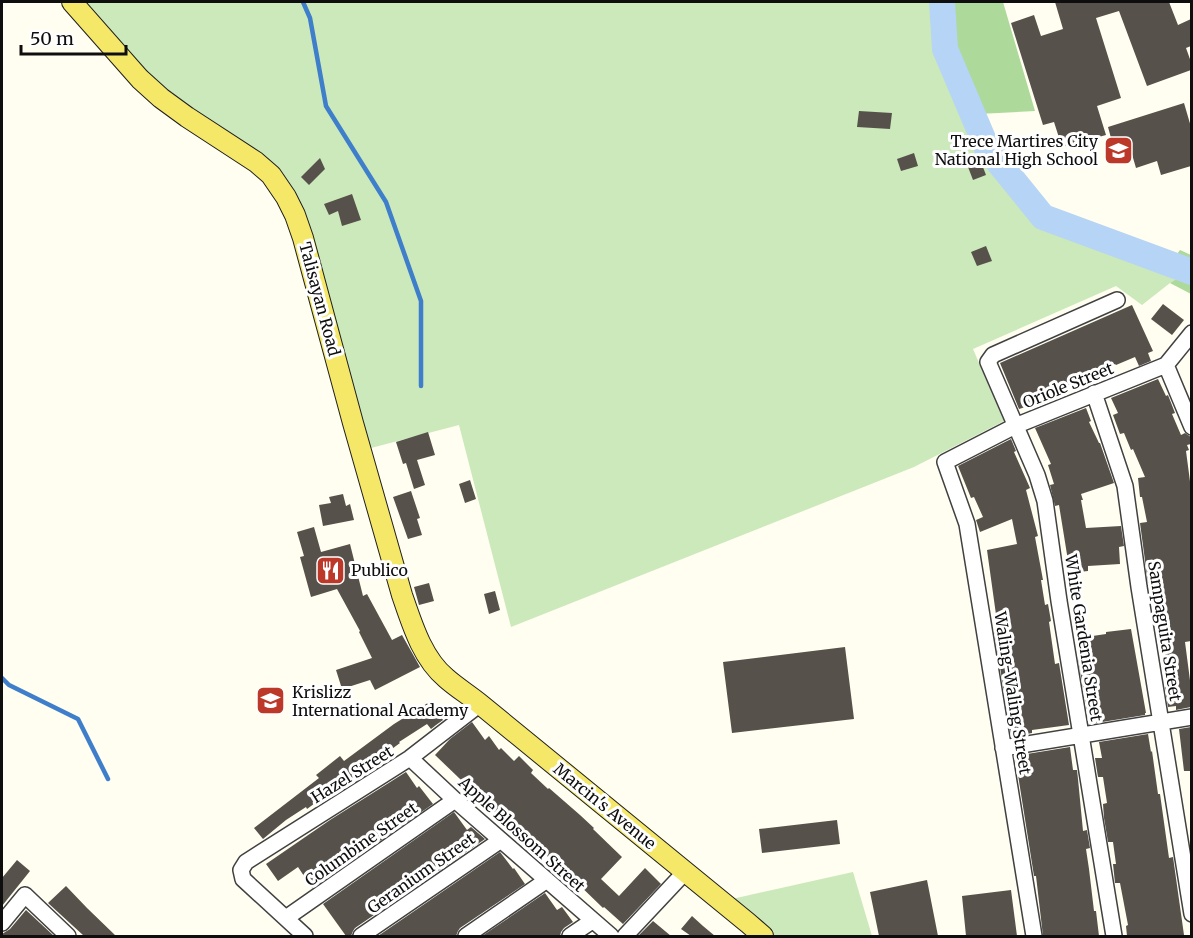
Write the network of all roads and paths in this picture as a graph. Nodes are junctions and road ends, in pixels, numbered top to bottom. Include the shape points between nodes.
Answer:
1 (72, 2) edge
2 (1117, 300) dead end
3 (1191, 333) edge
4 (1166, 365) junction
5 (1094, 393) junction
6 (1016, 426) junction
7 (1191, 427) edge
8 (948, 460) joint
9 (444, 677) joint
10 (480, 704) junction
11 (1191, 717) edge
12 (1161, 722) junction
13 (1081, 736) junction
14 (1004, 748) junction
15 (410, 758) junction
16 (455, 800) junction
17 (501, 840) junction
18 (685, 872) junction
19 (547, 880) junction
20 (1191, 914) edge
21 (286, 918) junction
22 (592, 921) junction
23 (2, 923) edge
24 (68, 936) edge
25 (305, 936) edge
26 (361, 936) edge
27 (466, 936) edge
28 (570, 936) edge
29 (611, 936) edge
30 (625, 936) edge
31 (763, 936) edge
32 (1034, 936) edge
33 (1114, 936) edge

1 - 9 main road, Talisayan Road via 161,98 256,162 286,197 303,238 411,621 426,653
2 - 6 street, White Gardenia Street via 993,355 989,364
3 - 4 street
4 - 5 street, Oriole Street
4 - 7 street
5 - 6 street, Oriole Street
5 - 12 street, Sampaguita Street via 1125,486
6 - 8 street, Oriole Street
6 - 13 street, White Gardenia Street via 1045,501
8 - 14 street, Waling-Waling Street via 945,462 967,524
9 - 10 main road, Marcin's Avenue
10 - 15 street, Hazel Street
10 - 18 main road, Marcin's Avenue
11 - 12 street
12 - 13 street
12 - 20 street, Sampaguita Street
13 - 14 street
13 - 33 street, White Gardenia Street
14 - 32 street, Waling-Waling Street
15 - 16 street, Apple Blossom Street
15 - 21 street, Hazel Street via 246,862 241,870 243,879
16 - 17 street, Apple Blossom Street
16 - 21 street, Columbine Street
17 - 19 street, Apple Blossom Street
17 - 26 street, Geranium Street
18 - 30 street
18 - 31 main road, Marcin's Avenue
19 - 22 street, Apple Blossom Street
19 - 27 street
21 - 25 street
22 - 28 street
22 - 29 street, Apple Blossom Street
23 - 24 street via 25,895

